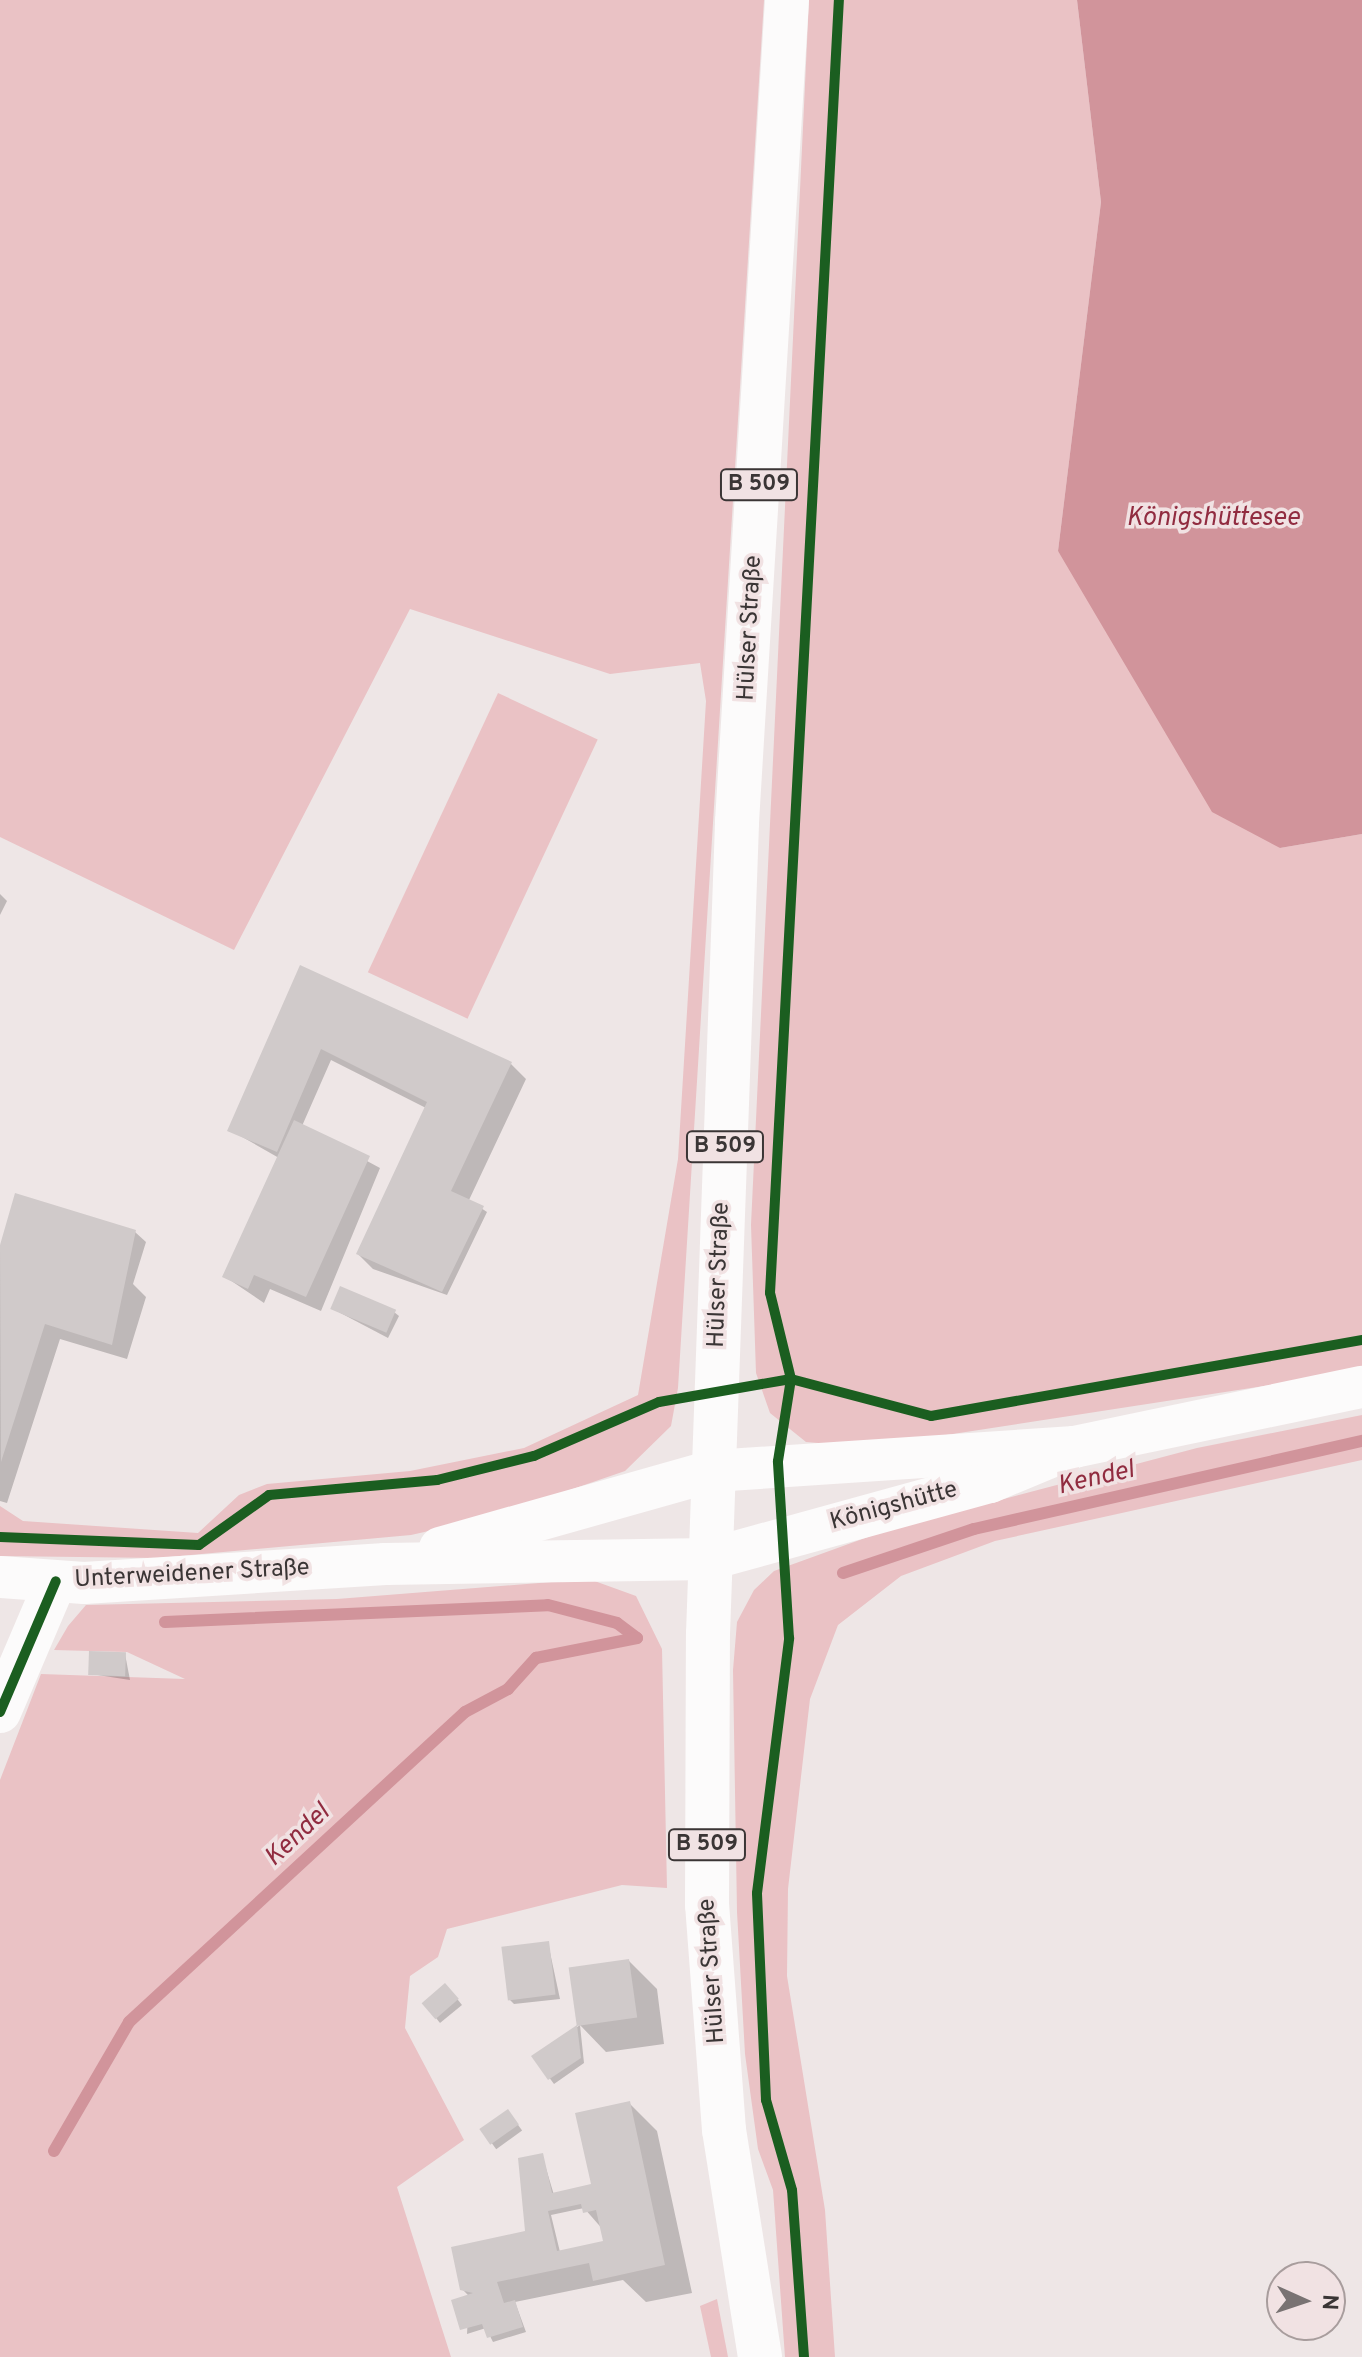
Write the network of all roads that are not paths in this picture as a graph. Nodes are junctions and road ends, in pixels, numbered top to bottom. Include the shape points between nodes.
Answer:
1 (787, 0) edge
2 (1362, 1387) edge
3 (1074, 1447) junction
4 (713, 1471) junction
5 (710, 1559) junction
6 (385, 1564) junction
7 (0, 1577) edge
8 (56, 1581) junction
9 (0, 1712) edge
10 (760, 2357) edge

1 - 4 main road, Hülser Straße / B 509 via 737,822
2 - 3 street, Königshütte
3 - 4 street, Königshütte
3 - 5 street, Königshütte via 990,1482
4 - 5 main road, Hülser Straße / B 509
4 - 6 street, Unterweidener Straße
5 - 6 street, Unterweidener Straße
5 - 10 main road, Hülser Straße / B 509 via 707,1905 724,2130
6 - 8 street, Unterweidener Straße
7 - 8 street, Unterweidener Straße
8 - 9 street

